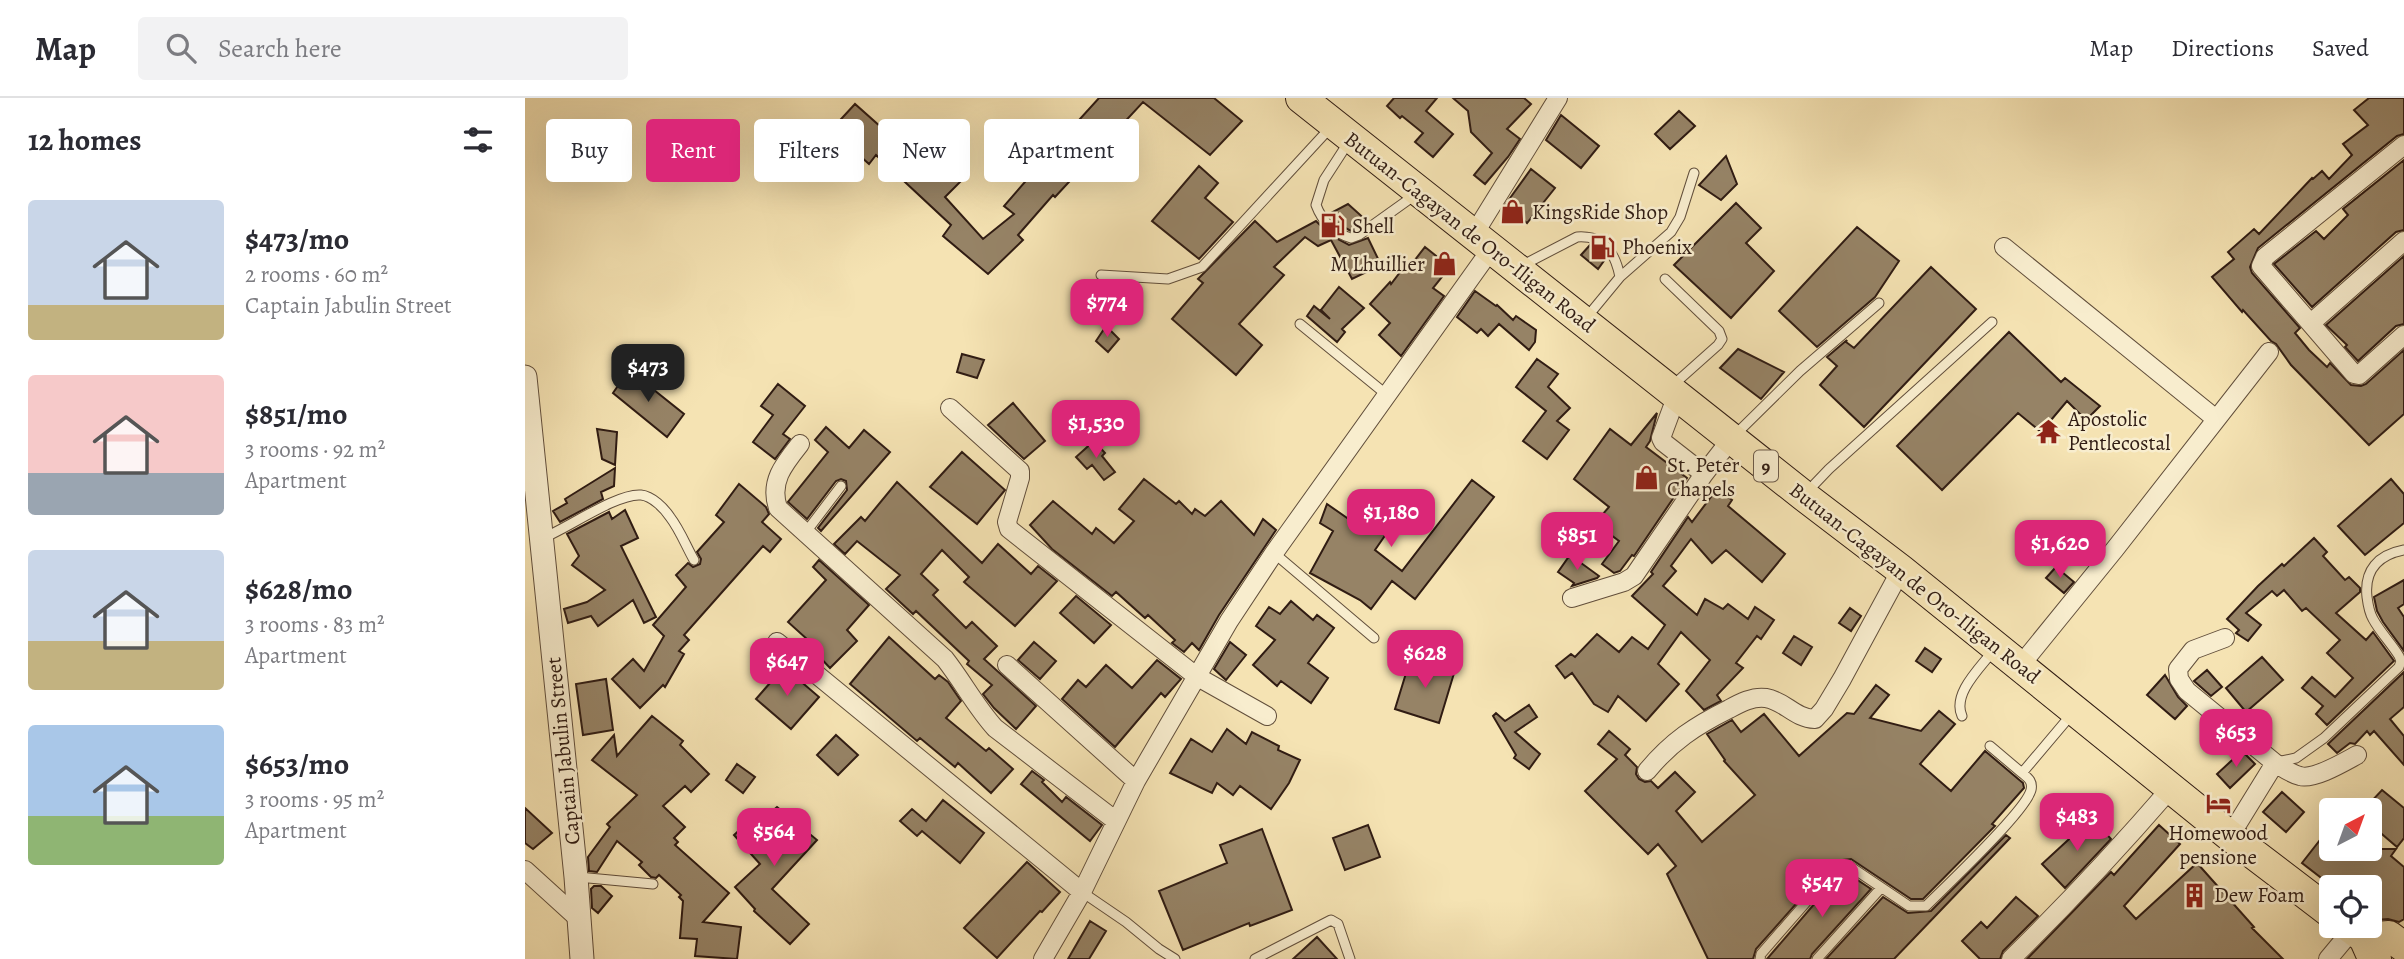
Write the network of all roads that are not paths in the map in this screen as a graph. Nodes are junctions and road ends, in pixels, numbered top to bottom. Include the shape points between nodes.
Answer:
1 (1301, 98) edge
2 (1558, 98) edge
3 (1342, 131) junction
4 (2404, 145) edge
5 (1694, 173) dead end
6 (1419, 192) junction
7 (1483, 241) junction
8 (2404, 241) edge
9 (2004, 247) dead end
10 (1518, 268) junction
11 (1101, 275) dead end
12 (1620, 277) junction
13 (1665, 279) dead end
14 (1879, 303) dead end
15 (1583, 322) junction
16 (1992, 322) dead end
17 (2311, 323) junction
18 (1300, 324) dead end
19 (2404, 335) edge
20 (2269, 352) dead end
21 (525, 377) edge
22 (1673, 392) junction
23 (1387, 396) junction
24 (950, 408) dead end
25 (2216, 419) junction
26 (1732, 438) junction
27 (800, 444) dead end
28 (1705, 474) junction
29 (841, 486) dead end
30 (1804, 496) junction
31 (806, 532) junction
32 (541, 538) junction
33 (2404, 550) edge
34 (1274, 554) junction
35 (694, 560) dead end
36 (1901, 570) junction
37 (1572, 598) dead end
38 (1374, 638) dead end
39 (2225, 638) dead end
40 (777, 642) dead end
41 (1996, 647) junction
42 (1007, 665) dead end
43 (2019, 666) junction
44 (1195, 676) junction
45 (2076, 711) junction
46 (1268, 716) dead end
47 (1962, 716) dead end
48 (1990, 746) dead end
49 (2357, 755) dead end
50 (2275, 763) junction
51 (1647, 771) dead end
52 (2022, 773) junction
53 (1136, 781) junction
54 (2171, 788) junction
55 (1116, 821) junction
56 (2230, 835) junction
57 (525, 870) edge
58 (576, 877) junction
59 (653, 884) dead end
60 (1881, 888) junction
61 (1082, 892) junction
62 (2319, 899) edge
63 (580, 920) junction
64 (2369, 938) edge
65 (582, 959) edge
66 (1043, 959) edge
67 (1175, 959) edge
68 (1255, 959) edge
69 (1350, 959) edge
70 (1760, 959) edge
71 (1817, 959) edge
72 (2011, 959) edge
73 (2328, 959) edge

1 - 3 highway, Butuan-Cagayan de Oro-Iligan Road / 9
2 - 7 street
3 - 6 highway, Butuan-Cagayan de Oro-Iligan Road / 9
3 - 6 lane via 1316,205 1323,220 1337,232 1351,238 1359,235
3 - 11 lane via 1202,267 1168,279
4 - 17 street via 2262,262 2263,271
5 - 12 lane via 1681,217 1671,232
6 - 7 highway, Butuan-Cagayan de Oro-Iligan Road / 9
7 - 10 highway, Butuan-Cagayan de Oro-Iligan Road / 9
7 - 23 street
8 - 17 street
9 - 25 street
10 - 12 lane via 1584,236 1610,248
10 - 15 highway, Butuan-Cagayan de Oro-Iligan Road / 9
12 - 15 lane
13 - 22 lane via 1722,339
14 - 26 lane
15 - 22 highway, Butuan-Cagayan de Oro-Iligan Road / 9
16 - 30 lane
17 - 19 street via 2348,370 2359,375
18 - 23 lane
20 - 25 street
21 - 32 street, Captain Jabulin Street
22 - 26 highway, Butuan-Cagayan de Oro-Iligan Road / 9
22 - 28 street via 1661,438
23 - 34 street
24 - 44 street via 1020,471 1009,529
25 - 43 street
26 - 28 street
26 - 30 highway, Butuan-Cagayan de Oro-Iligan Road / 9
27 - 31 street via 782,466 774,495 778,508
28 - 37 street via 1634,576
29 - 31 lane
30 - 36 highway, Butuan-Cagayan de Oro-Iligan Road / 9
31 - 55 street via 946,659 995,727
32 - 35 lane via 617,500 645,495 670,517
32 - 58 street, Captain Jabulin Street
33 - 50 lane via 2377,562 2367,578 2369,611 2399,656 2399,667 2323,738 2296,758
34 - 38 lane
34 - 44 street
36 - 41 highway, Butuan-Cagayan de Oro-Iligan Road / 9
36 - 51 street via 1815,719 1766,698 1751,699 1688,731
39 - 50 street via 2193,650 2178,669 2179,679 2197,700
40 - 61 street
41 - 43 highway, Butuan-Cagayan de Oro-Iligan Road / 9
41 - 47 lane via 1959,698
42 - 53 street
43 - 45 highway, Butuan-Cagayan de Oro-Iligan Road / 9
44 - 46 street
44 - 53 street
45 - 52 lane
45 - 54 highway, Butuan-Cagayan de Oro-Iligan Road / 9
48 - 52 lane
49 - 50 street via 2307,777
50 - 56 street
52 - 60 lane via 2031,780 2029,795 1926,906 1909,906
53 - 55 street
54 - 56 highway, Butuan-Cagayan de Oro-Iligan Road / 9
54 - 72 street
55 - 61 street
56 - 62 highway, Butuan-Cagayan de Oro-Iligan Road / 9
57 - 63 street
58 - 59 lane
58 - 63 street, Captain Jabulin Street
60 - 70 lane via 1848,865 1836,868
60 - 71 lane
61 - 66 street
61 - 67 lane
63 - 65 street, Captain Jabulin Street
64 - 73 street
68 - 69 lane via 1331,920 1338,924

